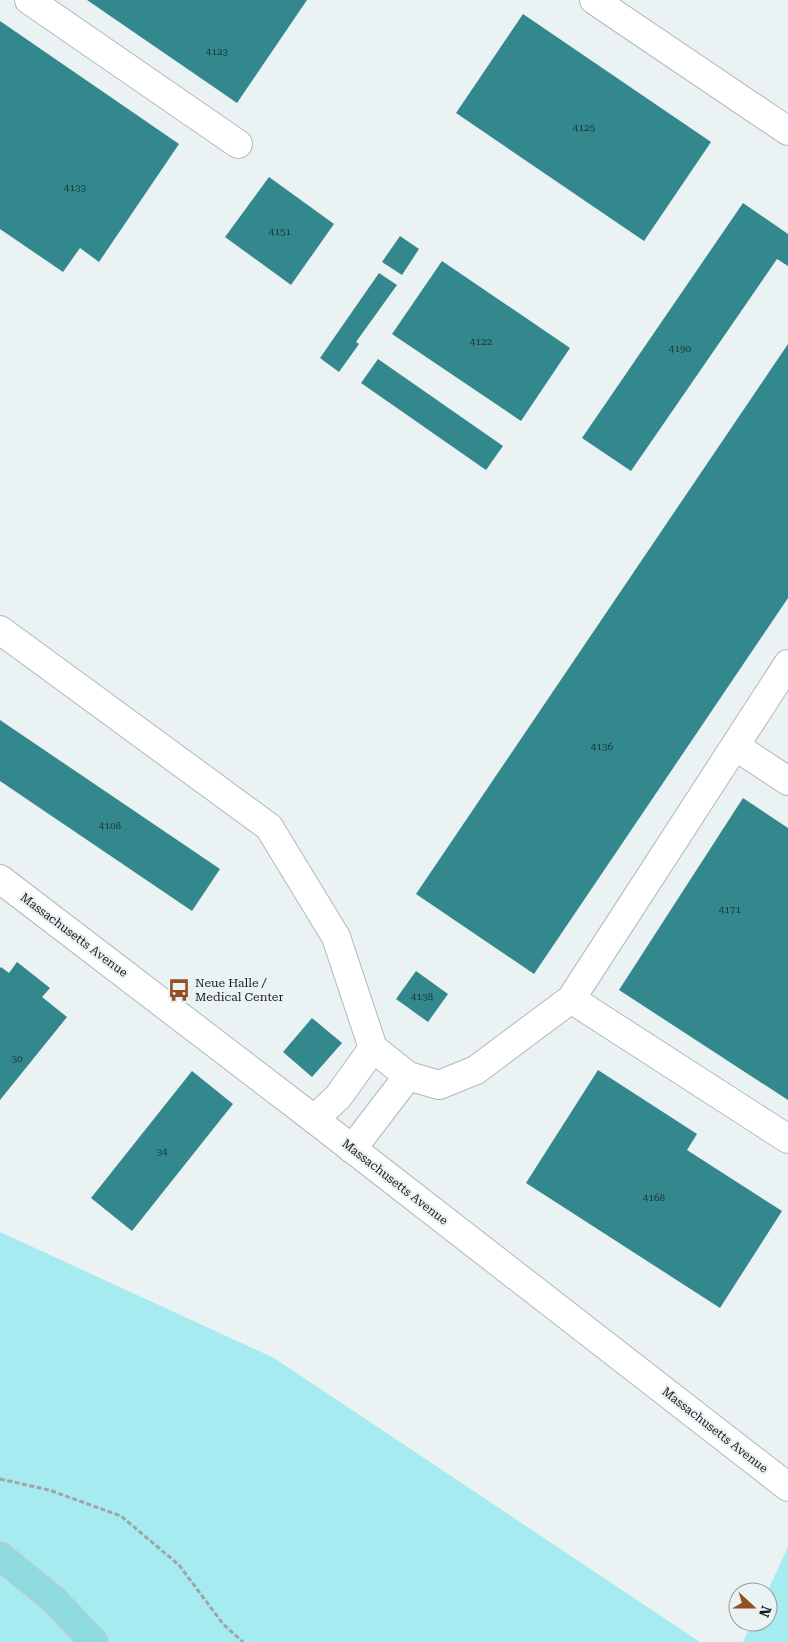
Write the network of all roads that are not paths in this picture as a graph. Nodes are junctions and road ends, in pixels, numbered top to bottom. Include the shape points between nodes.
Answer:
1 (29, 0) edge
2 (594, 0) edge
3 (788, 131) edge
4 (238, 144) dead end
5 (0, 630) edge
6 (788, 664) edge
7 (735, 746) junction
8 (788, 781) edge
9 (0, 879) edge
10 (571, 999) junction
11 (373, 1048) junction
12 (408, 1076) junction
13 (314, 1119) junction
14 (788, 1139) edge
15 (352, 1149) junction
16 (788, 1487) edge
17 (0, 1556) edge
18 (94, 1642) edge

1 - 4 street
2 - 3 street
5 - 11 street via 269,826 336,937
6 - 7 street
7 - 8 street
7 - 10 street
9 - 13 street, Massachusetts Avenue
10 - 12 street via 476,1070 439,1085
10 - 14 street
11 - 12 street
11 - 13 street via 338,1097
12 - 15 street
13 - 15 street, Massachusetts Avenue
15 - 16 street, Massachusetts Avenue
17 - 18 main road via 53,1599

